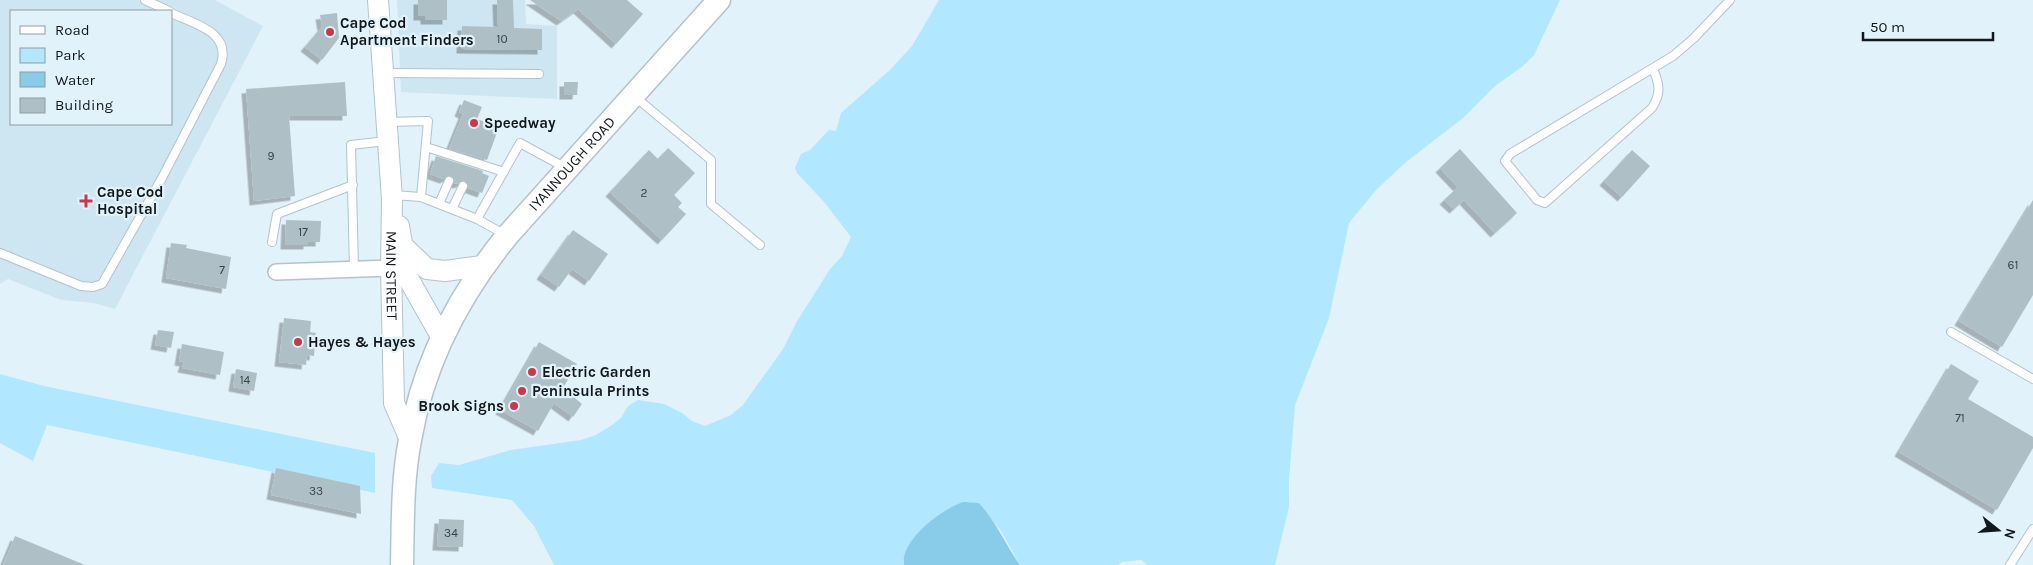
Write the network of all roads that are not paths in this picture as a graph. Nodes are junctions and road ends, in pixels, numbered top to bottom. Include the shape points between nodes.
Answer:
1 (145, 0) edge
2 (378, 0) edge
3 (719, 0) edge
4 (1730, 0) edge
5 (161, 3) edge
6 (172, 13) edge
7 (1653, 69) junction
8 (384, 73) junction
9 (540, 74) dead end
10 (634, 96) junction
11 (388, 131) junction
12 (426, 147) junction
13 (567, 169) junction
14 (504, 172) junction
15 (448, 181) dead end
16 (352, 185) junction
17 (463, 186) dead end
18 (392, 197) junction
19 (421, 197) junction
20 (439, 204) junction
21 (452, 209) junction
22 (477, 218) junction
23 (507, 236) junction
24 (272, 242) dead end
25 (760, 245) dead end
26 (404, 247) junction
27 (0, 253) edge
28 (482, 266) junction
29 (391, 268) junction
30 (354, 269) junction
31 (276, 272) dead end
32 (1951, 332) dead end
33 (442, 338) junction
34 (2033, 378) edge
35 (410, 440) junction
36 (2033, 529) edge
37 (402, 565) edge
38 (2010, 565) edge

1 - 5 lane
2 - 8 main road, MAIN STREET
3 - 10 main road, IYANNOUGH ROAD
4 - 7 lane via 1694,38
6 - 27 lane via 214,34 224,53 166,170 102,284 81,286
7 - 7 lane via 1510,154 1506,162 1537,200 1545,203 1652,108 1659,97
8 - 9 lane
8 - 11 main road, MAIN STREET
10 - 13 main road, IYANNOUGH ROAD
10 - 25 lane via 711,160 711,204
11 - 12 lane via 428,121
11 - 16 lane via 352,145
11 - 18 main road, MAIN STREET
12 - 14 lane via 472,166
12 - 19 lane
13 - 14 lane via 520,143
13 - 23 main road, IYANNOUGH ROAD
14 - 22 lane
15 - 20 lane
16 - 24 lane via 277,214
16 - 30 lane
17 - 21 lane
18 - 19 lane
18 - 26 main road, MAIN STREET
18 - 29 main road, MAIN STREET
19 - 20 lane
20 - 21 lane
21 - 22 lane
22 - 23 lane
23 - 28 main road, IYANNOUGH ROAD
26 - 28 main road, MAIN STREET via 427,269 445,271
26 - 33 main road, MAIN STREET via 408,278
28 - 33 main road, IYANNOUGH ROAD
29 - 30 street
29 - 35 main road, MAIN STREET via 394,403
30 - 31 street
32 - 34 lane
33 - 35 main road via 432,360
35 - 37 main road via 404,487
36 - 38 lane

